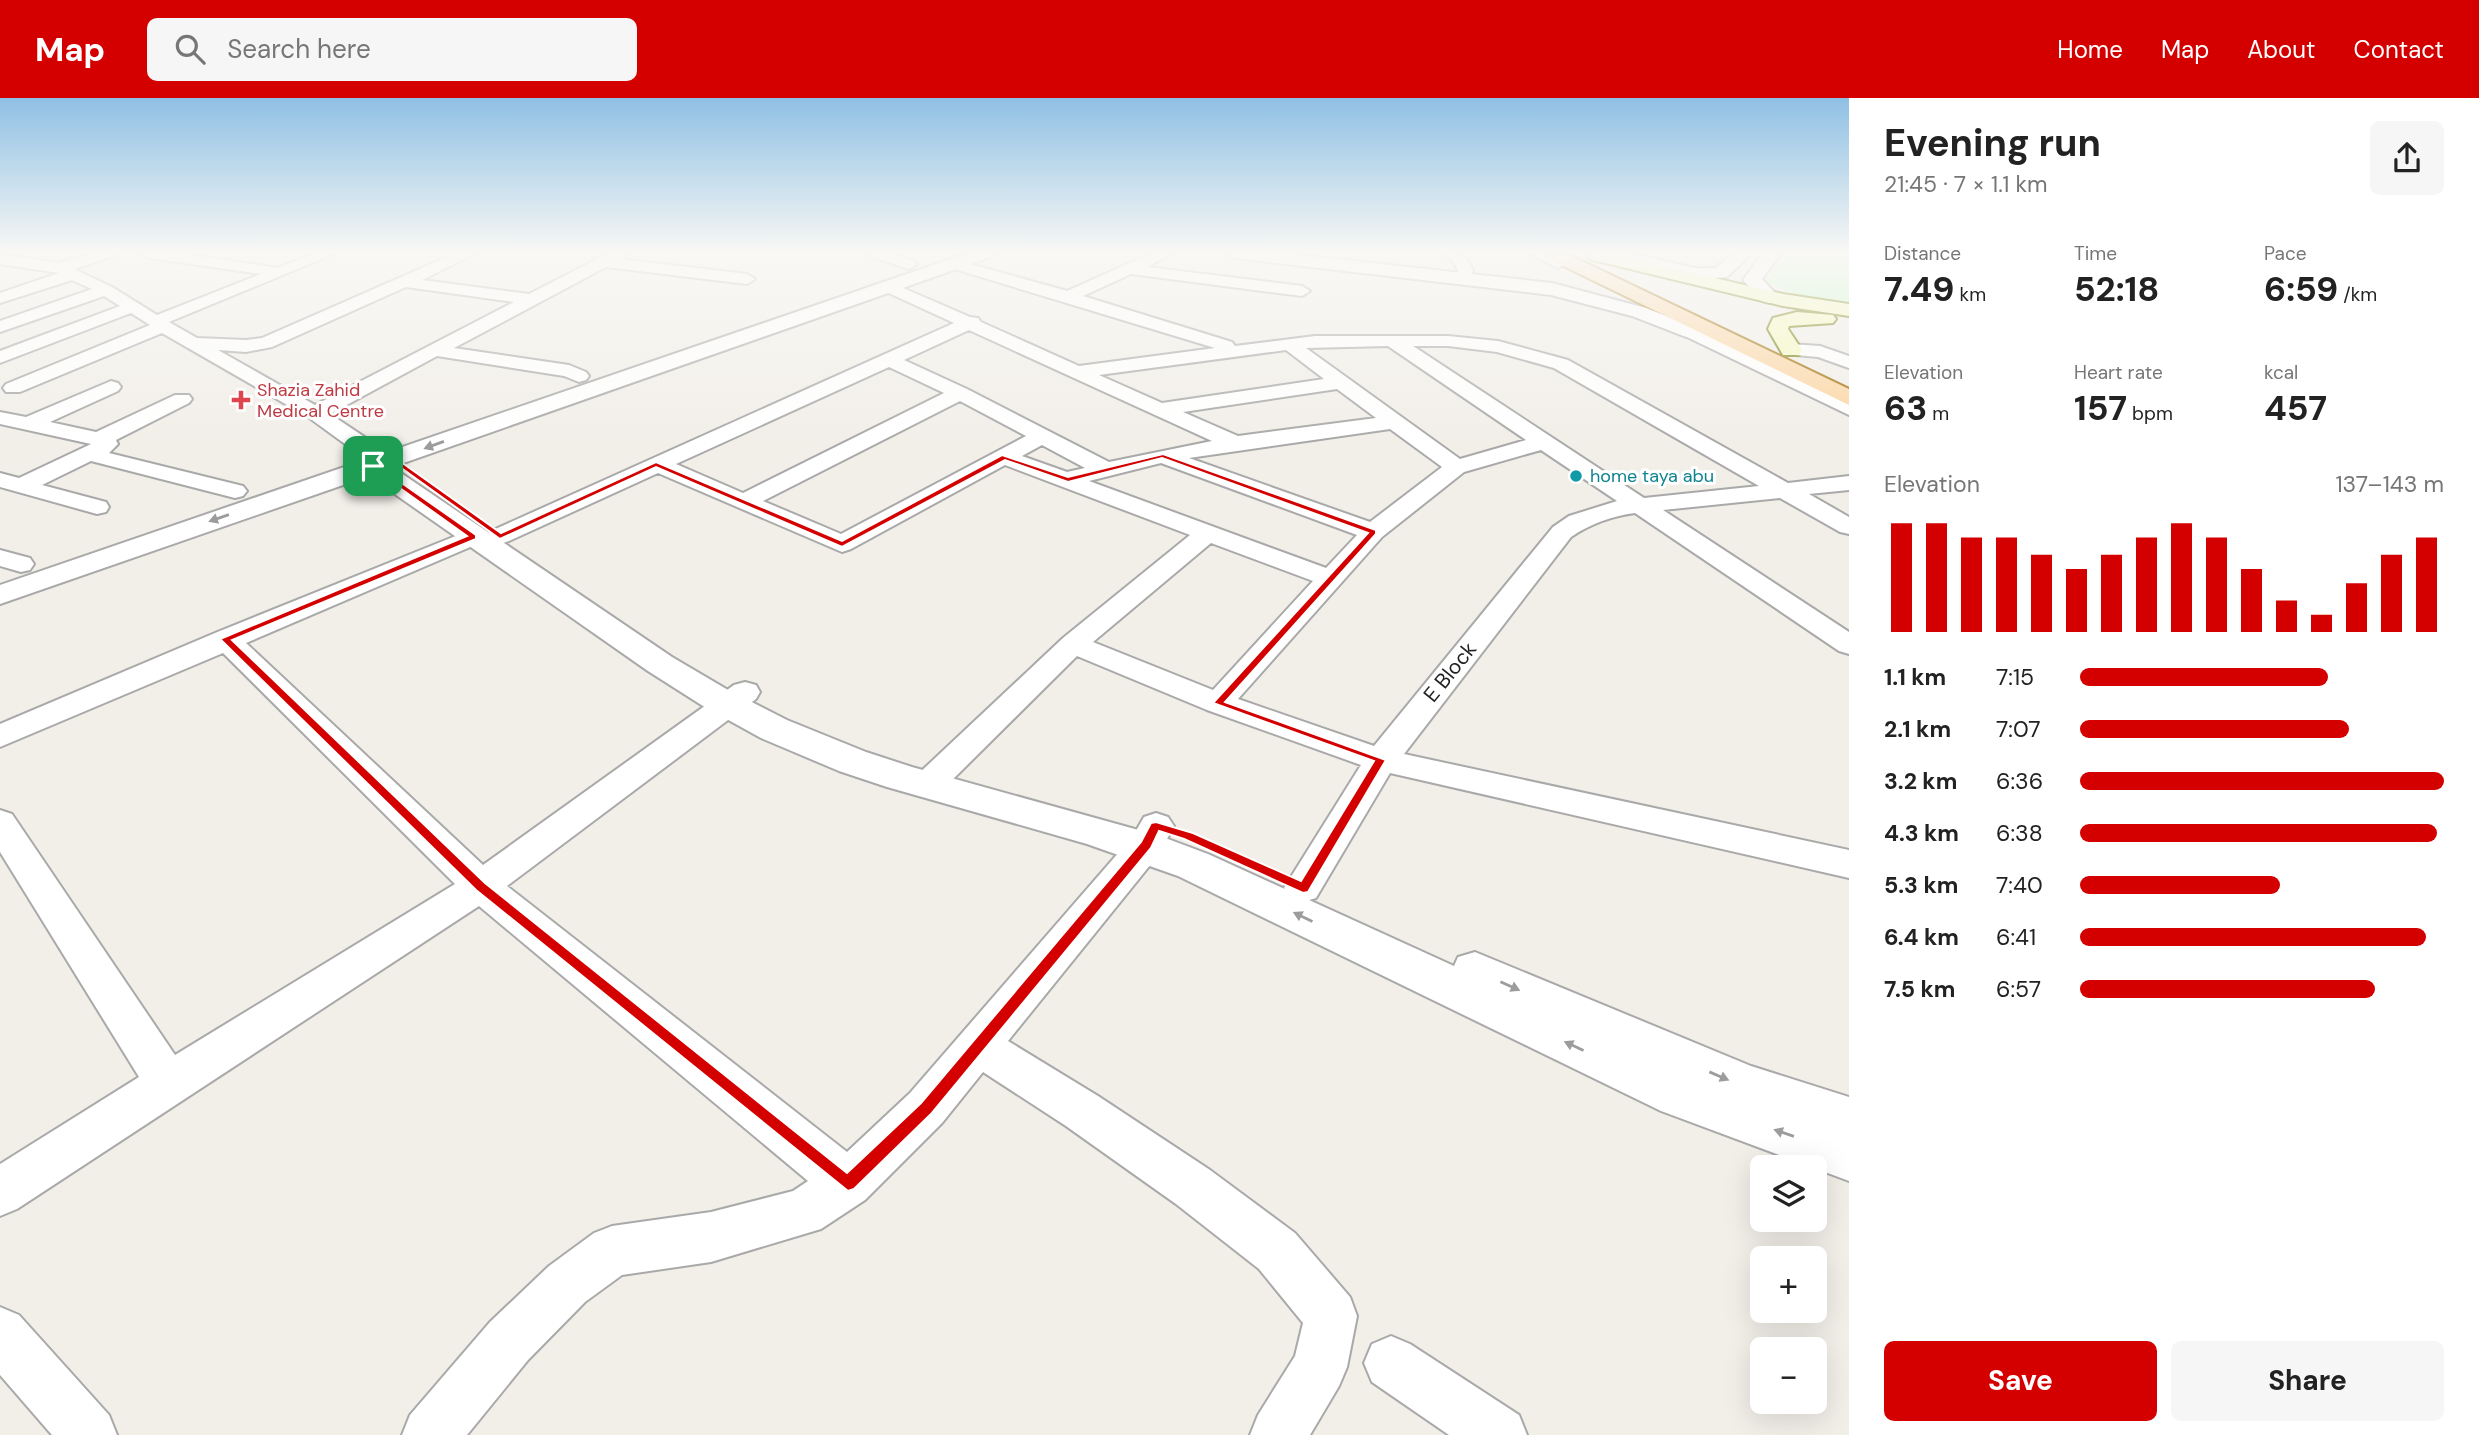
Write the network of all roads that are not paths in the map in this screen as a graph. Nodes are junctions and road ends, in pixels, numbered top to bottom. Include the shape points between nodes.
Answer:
1 (33, 315) edge
2 (111, 315) edge
3 (146, 315) edge
4 (180, 315) edge
5 (328, 315) edge
6 (505, 315) edge
7 (758, 315) edge
8 (799, 315) edge
9 (956, 315) edge
10 (1128, 315) edge
11 (1650, 315) edge
12 (1668, 315) edge
13 (1722, 315) edge
14 (1849, 321) edge
15 (972, 322) junction
16 (160, 324) junction
17 (0, 327) edge
18 (1701, 332) junction
19 (1392, 341) junction
20 (1287, 343) junction
21 (196, 344) junction
22 (1237, 349) junction
23 (1791, 350) junction
24 (438, 351) junction
25 (0, 357) edge
26 (889, 360) junction
27 (1849, 362) edge
28 (1077, 372) junction
29 (579, 376) junction
30 (1849, 377) edge
31 (1342, 382) junction
32 (111, 387) dead end
33 (13, 388) dead end
34 (960, 393) junction
35 (1849, 398) edge
36 (182, 399) dead end
37 (525, 403) junction
38 (1161, 409) junction
39 (1849, 409) edge
40 (315, 413) junction
41 (0, 418) edge
42 (450, 418) junction
43 (1392, 422) junction
44 (29, 425) junction
45 (472, 431) junction
46 (1042, 436) junction
47 (1543, 442) junction
48 (1236, 443) junction
49 (94, 447) junction
50 (1163, 456) junction
51 (1004, 457) junction
52 (377, 458) junction
53 (656, 464) junction
54 (1456, 467) junction
55 (1107, 470) junction
56 (1068, 479) junction
57 (11, 482) edge
58 (1849, 482) edge
59 (258, 490) junction
60 (1783, 490) junction
61 (744, 502) junction
62 (1639, 506) junction
63 (97, 507) dead end
64 (1849, 527) edge
65 (1373, 532) junction
66 (1208, 533) junction
67 (487, 536) junction
68 (7, 564) edge
69 (1329, 579) junction
70 (0, 595) edge
71 (225, 639) junction
72 (1073, 644) junction
73 (1849, 645) edge
74 (736, 699) junction
75 (1218, 703) junction
76 (0, 736) edge
77 (1381, 760) junction
78 (935, 777) junction
79 (0, 823) edge
80 (1151, 836) junction
81 (1849, 864) edge
82 (481, 886) junction
83 (1303, 888) junction
84 (978, 1046) junction
85 (167, 1083) junction
86 (1849, 1122) edge
87 (1849, 1155) edge
88 (848, 1183) junction
89 (0, 1192) edge
90 (0, 1334) edge
91 (1391, 1363) dead end
92 (89, 1435) edge
93 (430, 1435) edge
94 (1278, 1435) edge
95 (1499, 1435) edge

1 - 17 street
2 - 25 street
3 - 16 street
4 - 16 street
5 - 21 street via 266,343
6 - 24 street
7 - 29 street
8 - 37 street
9 - 15 street
10 - 22 street
11 - 18 street
12 - 18 main road
13 - 23 main road
14 - 23 main road via 1797,318 1780,322 1778,329
15 - 26 street
15 - 28 street
16 - 21 street
16 - 33 street
18 - 35 main road
18 - 39 street
19 - 20 street
19 - 47 street
19 - 60 street via 1479,344 1561,364
20 - 22 street
20 - 31 street
21 - 40 street
22 - 28 street
23 - 27 street via 1820,352
23 - 30 main road
24 - 29 street
24 - 40 street
26 - 34 street
26 - 53 street
28 - 38 street
29 - 37 street
31 - 38 street
31 - 43 street
32 - 44 street
34 - 46 street
34 - 61 street
36 - 49 street
37 - 42 street
37 - 45 street
38 - 48 street
40 - 52 street
41 - 44 street
42 - 45 street
42 - 52 street
43 - 48 street
43 - 54 street
44 - 49 street
45 -> 52 street
46 - 51 street
46 - 55 street
47 - 54 street
47 - 62 street
48 - 50 street
49 - 57 street
49 - 59 street
50 - 55 street
50 - 65 street
51 - 56 street
51 - 61 street via 842,544
52 - 59 street
52 - 67 street
53 - 61 street
53 - 67 street
54 - 65 street
55 - 56 street
56 - 66 street
57 - 63 street
58 - 60 street, E Block
59 - 68 street
59 -> 70 street
60 - 62 street, E Block
60 - 64 street
62 - 73 street
62 - 77 street, E Block via 1603,512 1562,532
65 - 69 street
66 - 69 street
66 - 72 street
67 - 71 street
67 - 74 street via 664,670
69 - 75 street
71 - 76 street
71 - 82 street
72 - 75 street
72 - 78 street
74 - 78 street via 807,744
74 - 82 street
75 - 77 street
77 - 81 street
77 - 83 street, E Block
78 - 80 street
79 - 85 street
80 - 83 street via 1189,836
80 - 84 street
87 -> 80 street via 1679,1094 1193,865
82 - 85 street
82 - 88 street
83 -> 86 street via 1565,1011 1744,1087
84 - 88 street via 926,1108
84 - 94 street via 1094,1119 1277,1251 1331,1316 1320,1367
85 - 89 street
88 - 93 street via 804,1212 763,1224 712,1237 612,1251 567,1284 509,1341
90 - 92 street
91 - 95 street

